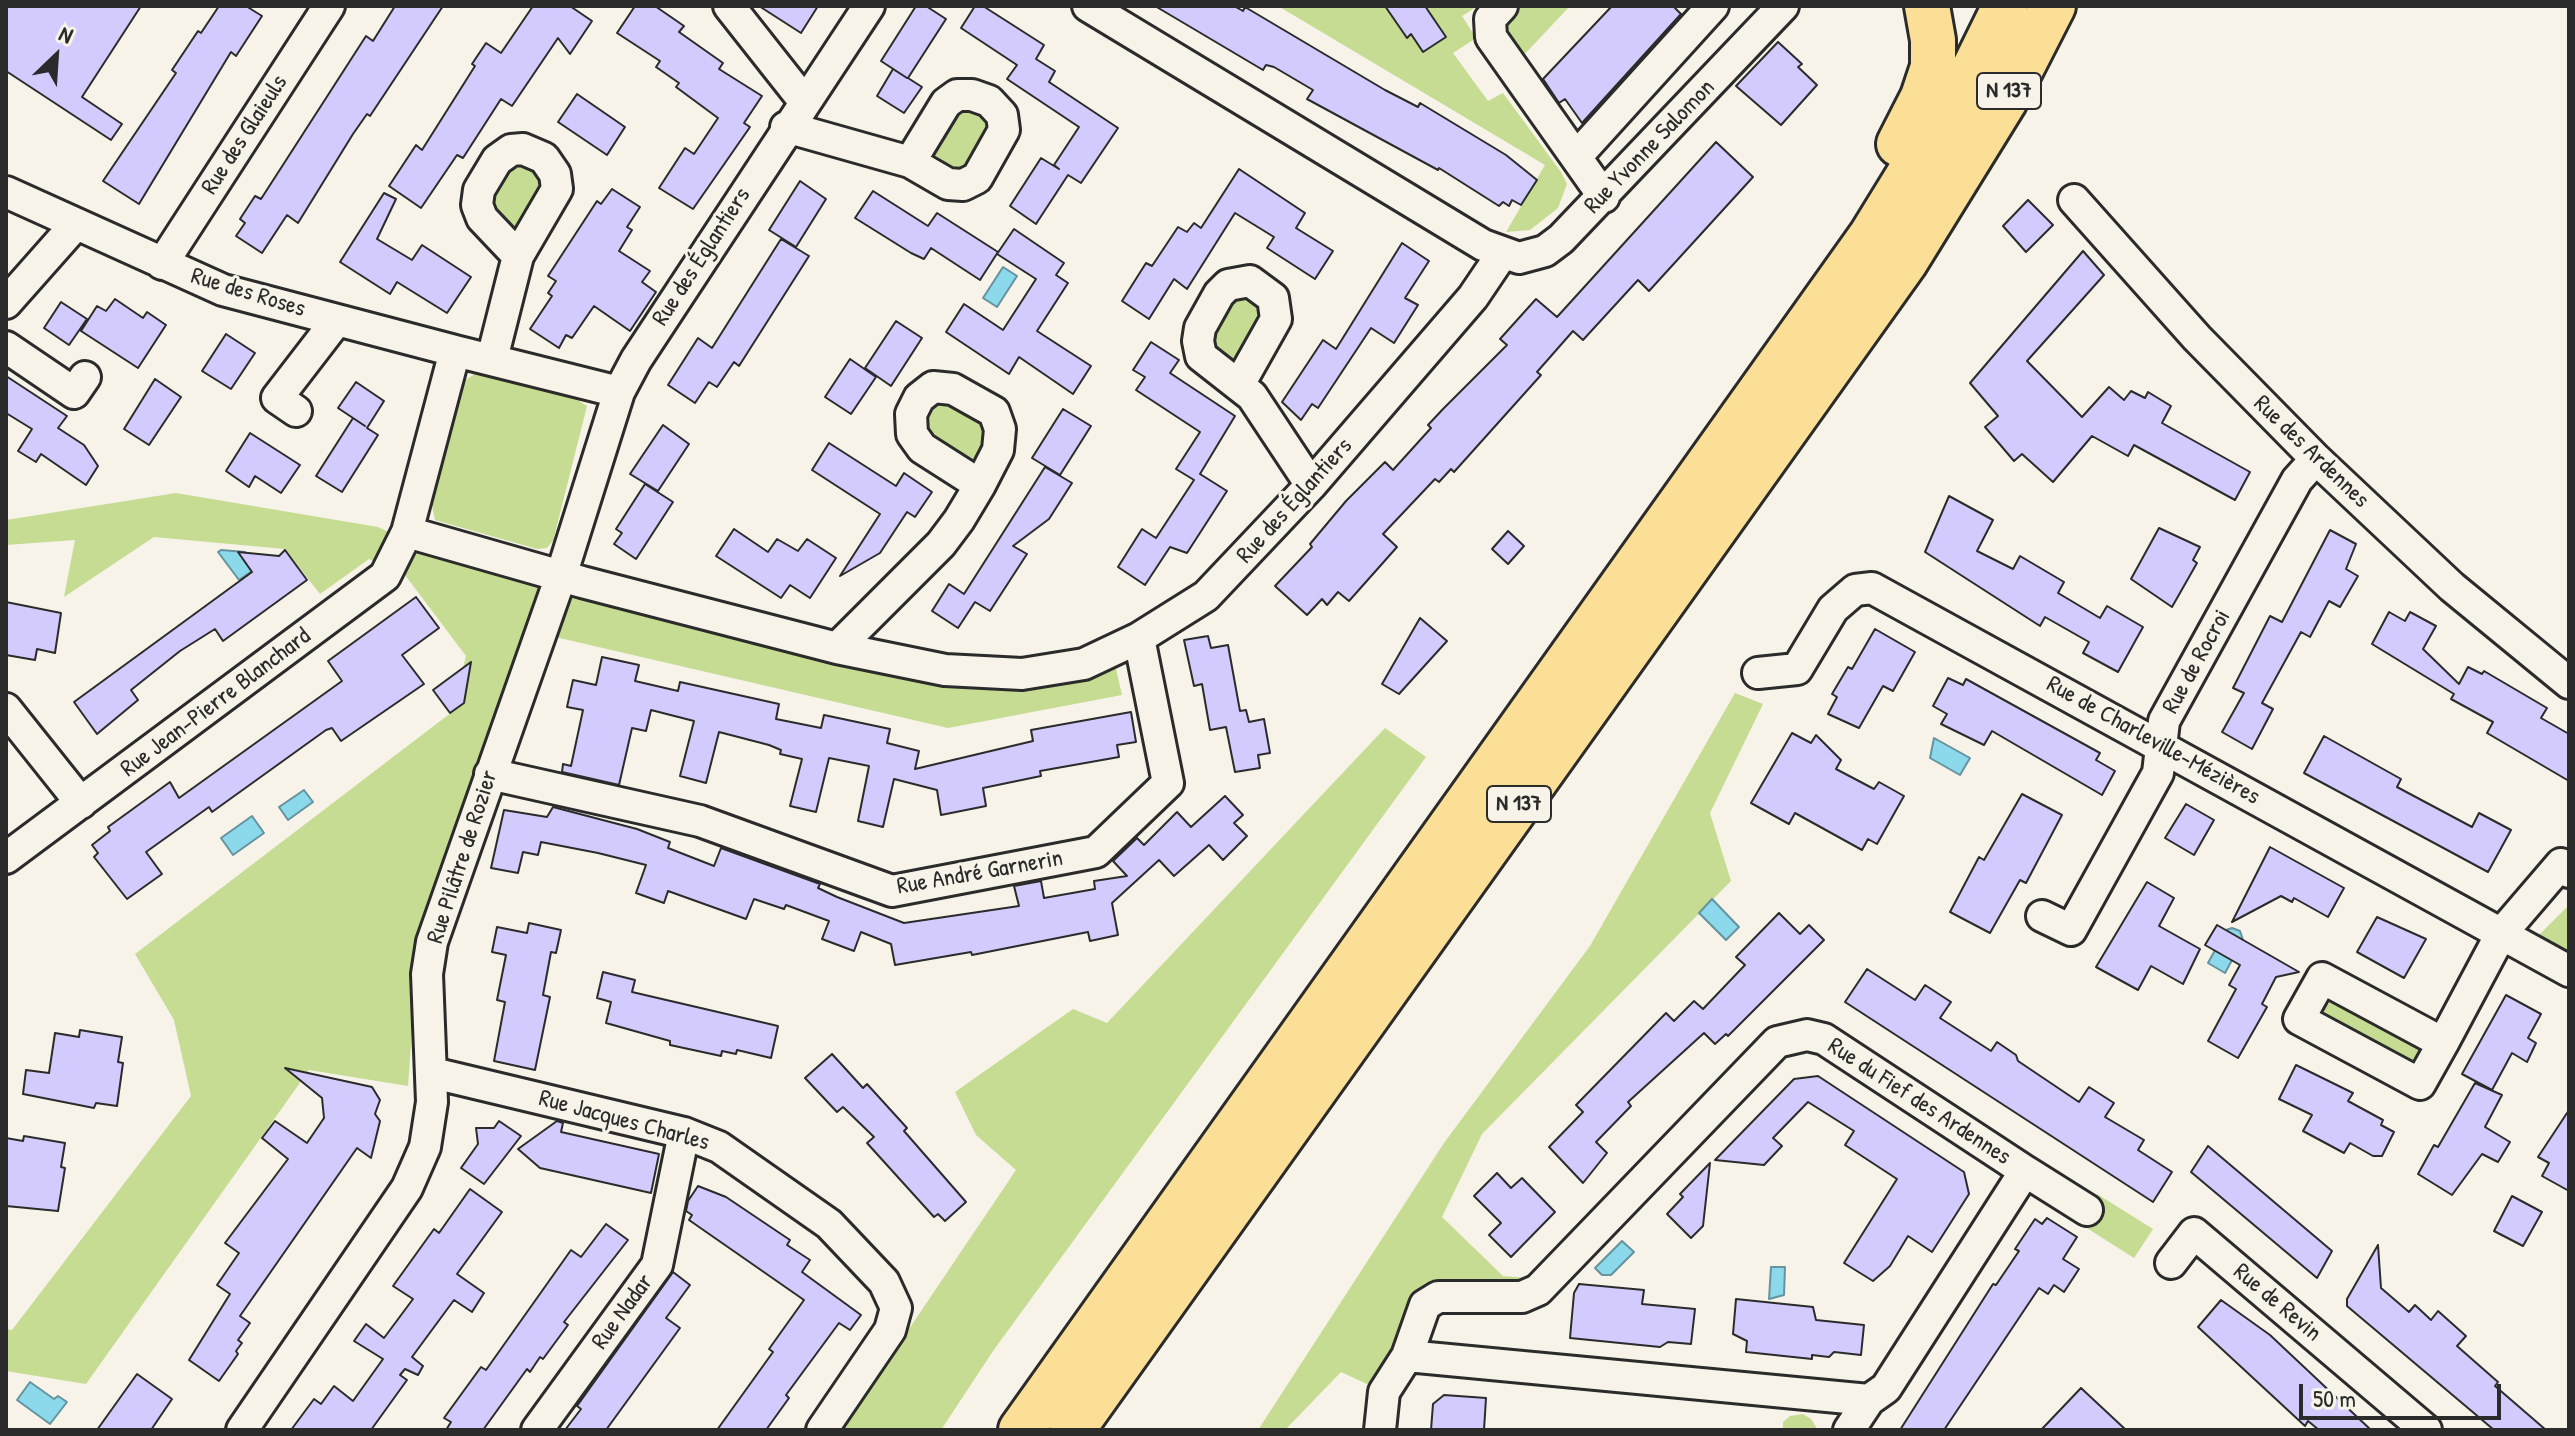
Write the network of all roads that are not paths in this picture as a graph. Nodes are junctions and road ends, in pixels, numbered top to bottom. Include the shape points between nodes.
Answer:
1 (329, 6) edge
2 (729, 6) edge
3 (869, 6) edge
4 (1088, 6) edge
5 (1502, 6) edge
6 (1713, 6) edge
7 (1783, 6) edge
8 (1927, 6) edge
9 (2005, 6) edge
10 (2053, 6) edge
11 (2075, 6) edge
12 (2005, 100) junction
13 (804, 101) junction
14 (786, 127) junction
15 (1576, 157) junction
16 (910, 162) dead end
17 (6, 192) edge
18 (1604, 197) junction
19 (2074, 200) dead end
20 (76, 224) junction
21 (1502, 254) junction
22 (518, 256) dead end
23 (162, 264) junction
24 (6, 303) edge
25 (337, 320) junction
26 (6, 347) edge
27 (455, 351) junction
28 (492, 359) junction
29 (85, 377) dead end
30 (1240, 383) dead end
31 (619, 392) junction
32 (296, 411) dead end
33 (1746, 412) junction
34 (2316, 459) junction
35 (980, 485) dead end
36 (1311, 485) junction
37 (407, 532) junction
38 (561, 576) junction
39 (1139, 638) junction
40 (837, 648) junction
41 (1758, 673) dead end
42 (2569, 683) edge
43 (6, 709) edge
44 (2161, 746) junction
45 (490, 774) junction
46 (81, 803) junction
47 (6, 858) edge
48 (2569, 872) edge
49 (2042, 916) dead end
50 (2501, 934) junction
51 (2569, 971) edge
52 (2443, 1043) dead end
53 (433, 1073) junction
54 (684, 1133) junction
55 (2025, 1171) junction
56 (2087, 1210) dead end
57 (2171, 1263) dead end
58 (1407, 1356) junction
59 (1869, 1400) junction
60 (242, 1430) edge
61 (537, 1430) edge
62 (822, 1430) edge
63 (1021, 1430) edge
64 (1072, 1430) edge
65 (1380, 1430) edge
66 (1849, 1430) edge
67 (2426, 1430) edge

1 - 23 street, Rue des Glaieuls
2 - 13 street
3 - 13 street, Rue des Églantiers
4 - 21 street
5 - 15 street via 1490,19 1491,37
6 - 15 street
7 - 18 street, Rue Yvonne Salomon
8 - 33 highway via 1934,50 1923,97
9 - 33 highway, N 137 via 1906,185
10 - 12 highway, N 137
11 - 12 highway
12 - 64 highway, N 137 via 1905,262
13 - 14 street, Rue des Églantiers
14 - 16 street
14 - 31 street, Rue des Églantiers
15 - 18 street
17 - 20 street, Rue des Roses
18 - 21 street, Rue Yvonne Salomon via 1545,251 1531,257
19 - 34 street, Rue des Ardennes via 2197,338
20 - 23 street, Rue des Roses
20 - 24 street
21 - 36 street, Rue des Églantiers via 1473,297
22 - 28 street
23 - 25 street, Rue des Roses via 223,290
25 - 27 street, Rue des Roses
25 - 32 street via 277,398
26 - 29 street via 74,393
27 - 28 street, Rue des Roses
27 - 37 street, Rue Jean-Pierre Blanchard
28 - 31 street, Rue des Roses
30 - 36 street
31 - 38 street, Rue des Églantiers
33 - 63 highway, N 137
34 - 42 street, Rue des Ardennes via 2452,587
34 - 44 street, Rue de Rocroi via 2297,480 2164,721
35 - 40 street via 941,544
36 - 39 street, Rue des Églantiers via 1206,596
37 - 38 street, Rue des Églantiers
37 - 46 street, Rue Jean-Pierre Blanchard via 385,576
38 - 40 street, Rue des Églantiers
38 - 45 street, Rue Pilâtre de Rozier
39 - 40 street, Rue des Églantiers via 1084,664 1022,674 945,670
39 - 45 street, Rue André Garnerin via 1168,783 1096,852 892,891 700,821
41 - 44 street, Rue de Charleville-Mézières via 1797,669 1833,609 1855,590 1872,588
43 - 46 street
44 - 49 street, Rue de Rocroi via 2158,773 2071,930
44 - 50 street, Rue de Charleville-Mézières
45 - 53 street, Rue Pilâtre de Rozier via 432,942 427,974
46 - 47 street, Rue Jean-Pierre Blanchard
48 - 50 street via 2561,864
50 - 51 street, Rue de Charleville-Mézières
50 - 52 street
53 - 54 street, Rue Jacques Charles
53 - 60 street, Rue Pilâtre de Rozier via 425,1147 407,1188
54 - 61 street, Rue Nadar via 657,1265
54 - 62 street, Rue Jacques Charles via 719,1147 829,1224 884,1282 896,1308 890,1330
55 - 56 street
55 - 58 street, Rue du Fief des Ardennes via 1824,1039 1789,1038 1777,1042 1550,1280 1522,1297 1438,1297 1425,1305 1416,1322
55 - 59 street, Rue du Fief des Ardennes via 1886,1388
57 - 67 street, Rue de Revin via 2194,1233
58 - 59 street
58 - 65 street, Rue du Fief des Ardennes via 1384,1392
59 - 66 street, Rue du Fief des Ardennes

